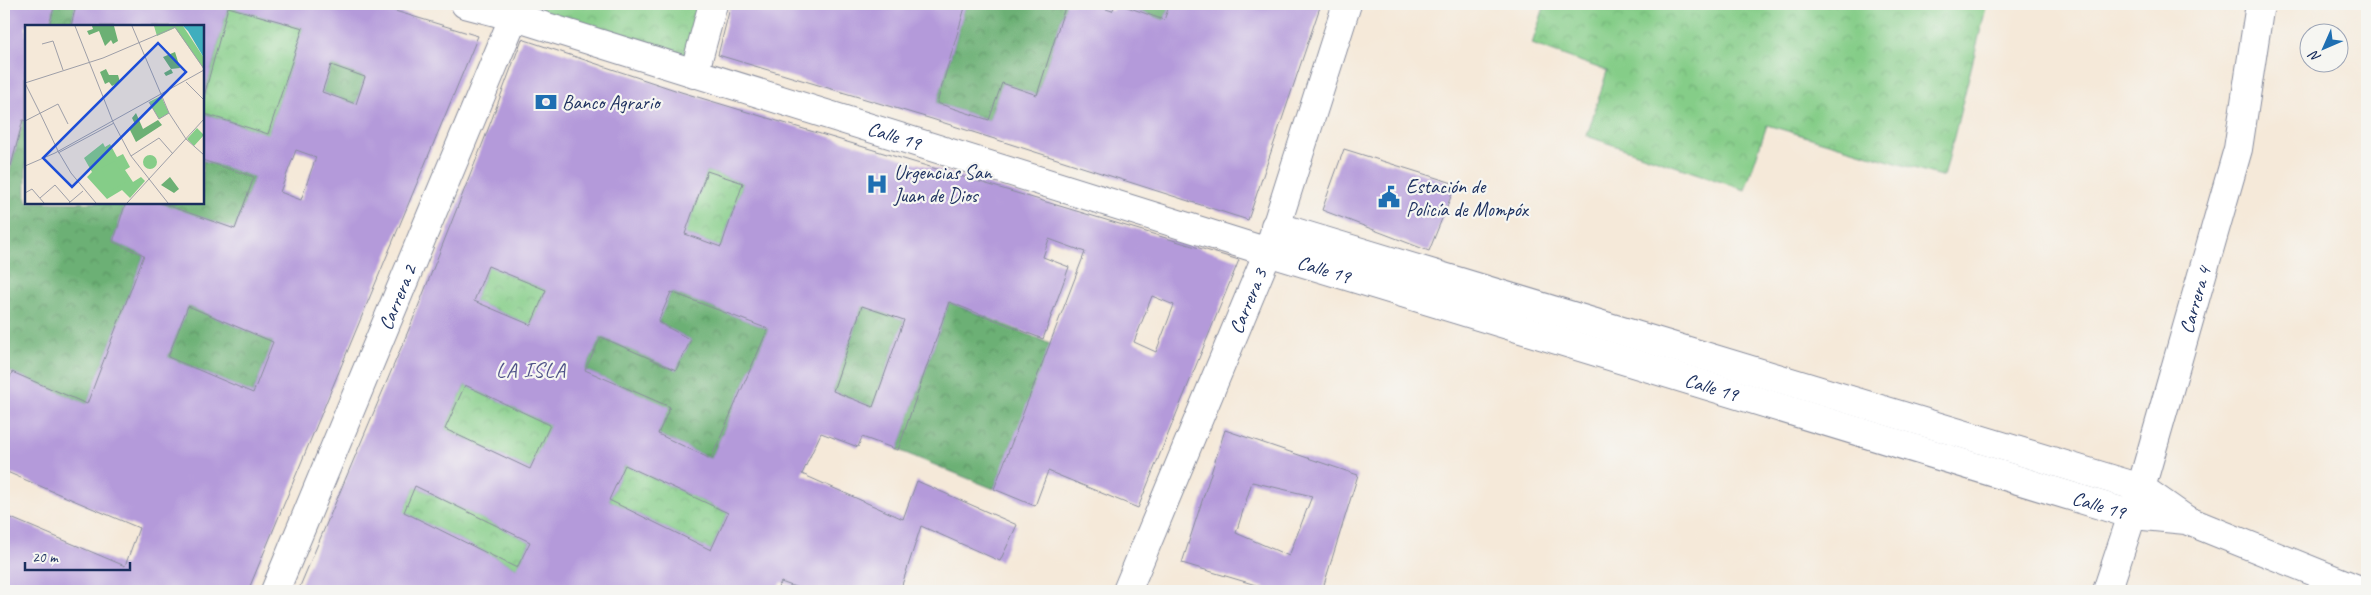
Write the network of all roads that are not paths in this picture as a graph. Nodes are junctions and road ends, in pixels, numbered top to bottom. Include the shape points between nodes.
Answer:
1 (465, 4) edge
2 (713, 4) edge
3 (1347, 4) edge
4 (2260, 4) edge
5 (517, 11) edge
6 (694, 74) junction
7 (1271, 239) junction
8 (2141, 488) junction
9 (2133, 514) junction
10 (2186, 520) junction
11 (275, 591) edge
12 (1127, 591) edge
13 (2108, 591) edge
14 (2362, 591) edge

1 - 5 street, Calle 19
2 - 6 street
3 - 7 street, Carrera 3
4 - 8 street, Carrera 4 via 2238,149
5 - 6 street, Calle 19
5 - 11 street, Carrera 2
6 - 7 street, Calle 19
7 - 8 street, Calle 19
7 - 9 street, Calle 19
7 - 12 street, Carrera 3
8 - 9 street, Carrera 4
8 - 10 street, Calle 19
9 - 10 street, Calle 19
9 - 13 street, Carrera 4
10 - 14 street, Calle 19

